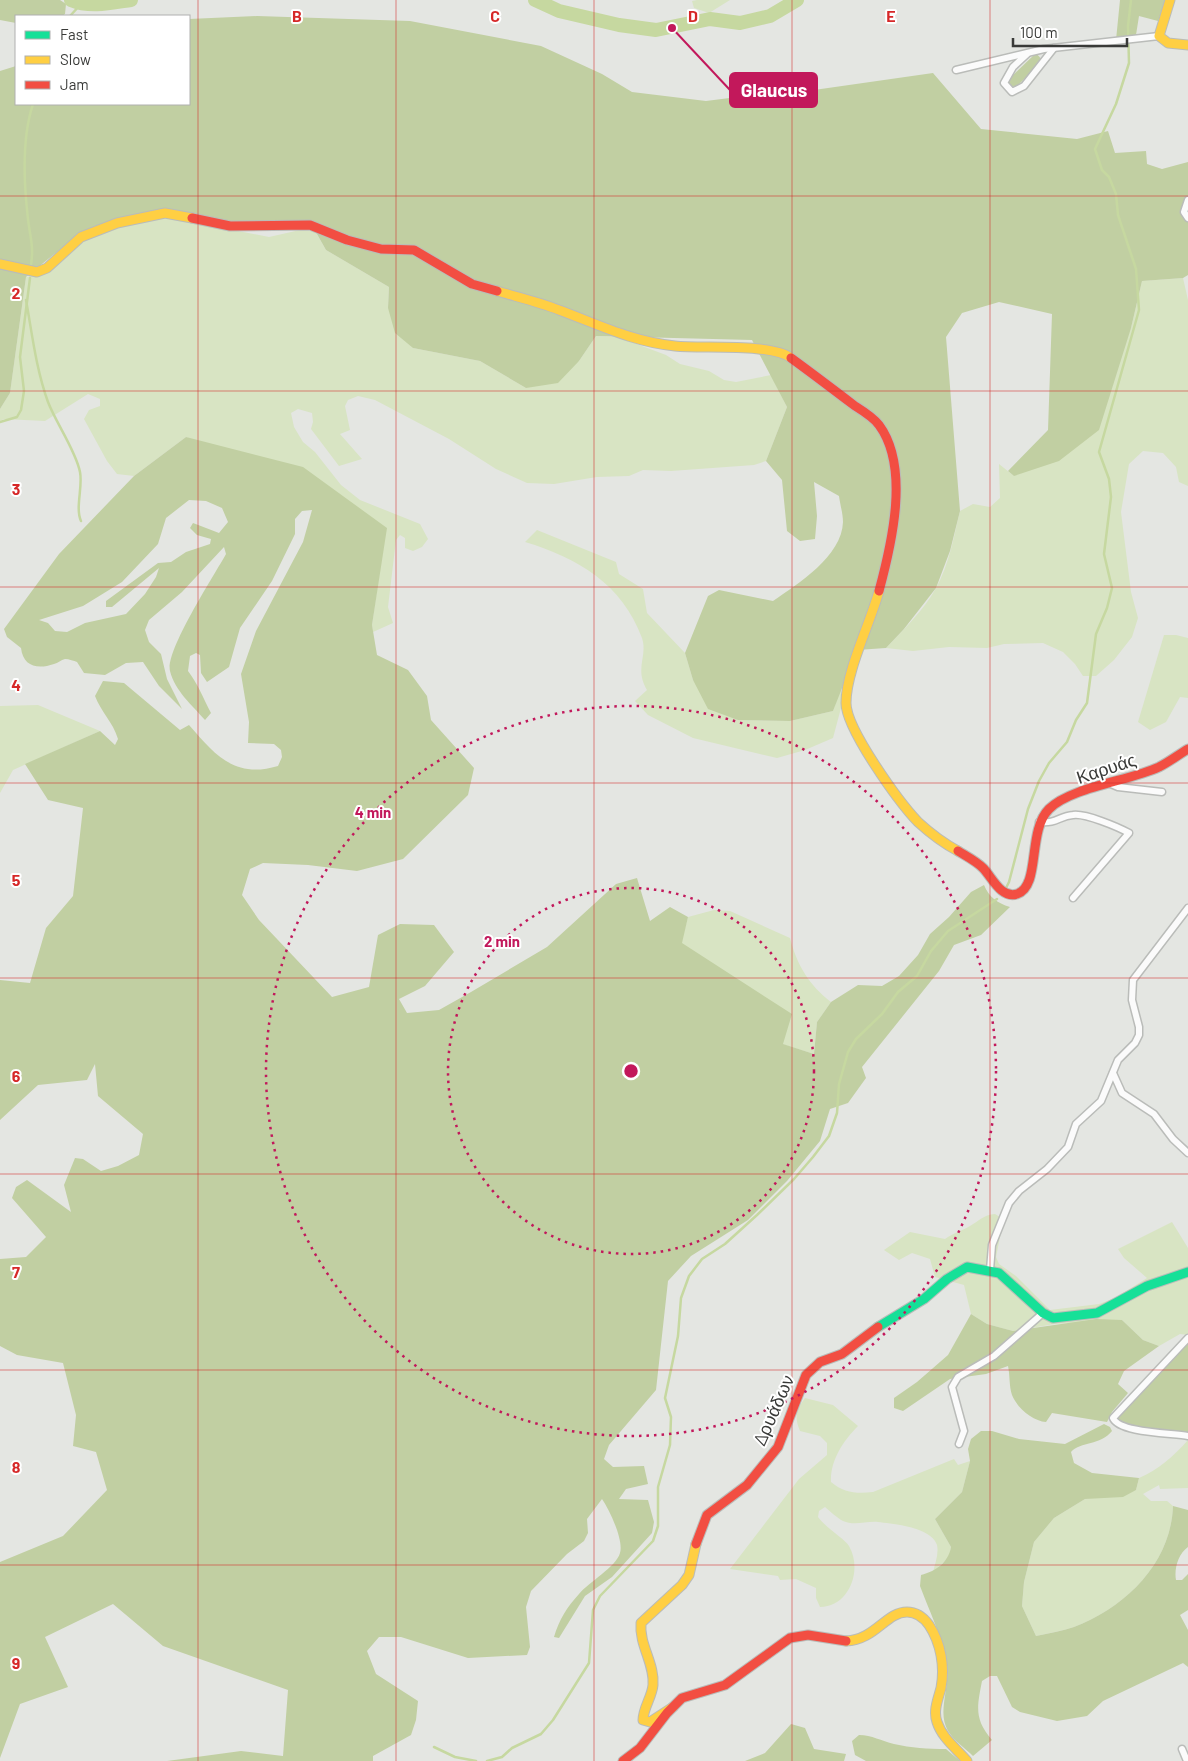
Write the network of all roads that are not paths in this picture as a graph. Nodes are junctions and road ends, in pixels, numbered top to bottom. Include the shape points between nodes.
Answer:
1 (1170, 0) edge
2 (1159, 36) junction
3 (1188, 45) edge
4 (1054, 48) junction
5 (1027, 53) junction
6 (956, 70) dead end
7 (1188, 200) edge
8 (1188, 218) edge
9 (0, 264) edge
10 (1188, 749) edge
11 (1110, 784) junction
12 (1162, 792) dead end
13 (1039, 822) junction
14 (1073, 898) dead end
15 (1188, 908) edge
16 (1113, 1073) junction
17 (1188, 1153) edge
18 (990, 1270) junction
19 (1188, 1272) edge
20 (1042, 1313) junction
21 (1188, 1338) edge
22 (1188, 1436) edge
23 (959, 1444) dead end
24 (673, 1707) junction
25 (1182, 1749) dead end
26 (622, 1761) edge
27 (967, 1761) edge
28 (1187, 1761) edge

1 - 2 street
2 - 3 street via 1168,43
2 - 4 street
4 - 5 street
4 - 5 street via 1024,86 1012,92 1004,83 1012,67
5 - 6 street
7 - 8 street via 1184,212
9 - 13 street via 37,272 47,268 81,237 116,223 165,213 230,226 310,225 381,249 414,250 472,284 557,309 628,338 674,346 785,353 878,423 894,454 892,536 882,583 849,686 846,705 851,726 908,812 936,839 980,865 1007,893 1022,891 1032,879 1032,843
10 - 11 street, Καρυάς via 1164,764
11 - 12 street
11 - 13 street, Καρυάς via 1061,800
13 - 14 street via 1052,823 1074,814 1114,825 1129,833
15 - 16 street via 1133,980 1132,1000 1139,1035 1118,1060
16 - 17 street via 1122,1092 1154,1114
16 - 18 street via 1102,1101 1076,1124 1068,1147 1019,1191 1005,1210 992,1245
18 - 20 street, Δρυάδων via 1008,1278
18 - 24 street, Δρυάδων via 975,1267 963,1270 924,1299 886,1320 842,1354 820,1362 806,1375 778,1447 748,1486 707,1515 698,1535 689,1575 682,1586 641,1623 640,1636 653,1686 644,1720 650,1722
19 - 20 street via 1147,1286 1097,1313 1061,1318 1047,1317
20 - 23 street via 994,1356 958,1377 952,1387 964,1431
21 - 22 street via 1113,1418 1116,1423 1133,1429
24 - 26 street via 636,1752
24 - 27 street via 689,1694 726,1684 791,1638 808,1635 857,1640 872,1634 895,1614 908,1612 924,1620 936,1640 942,1670 936,1720 941,1733
25 - 28 street

